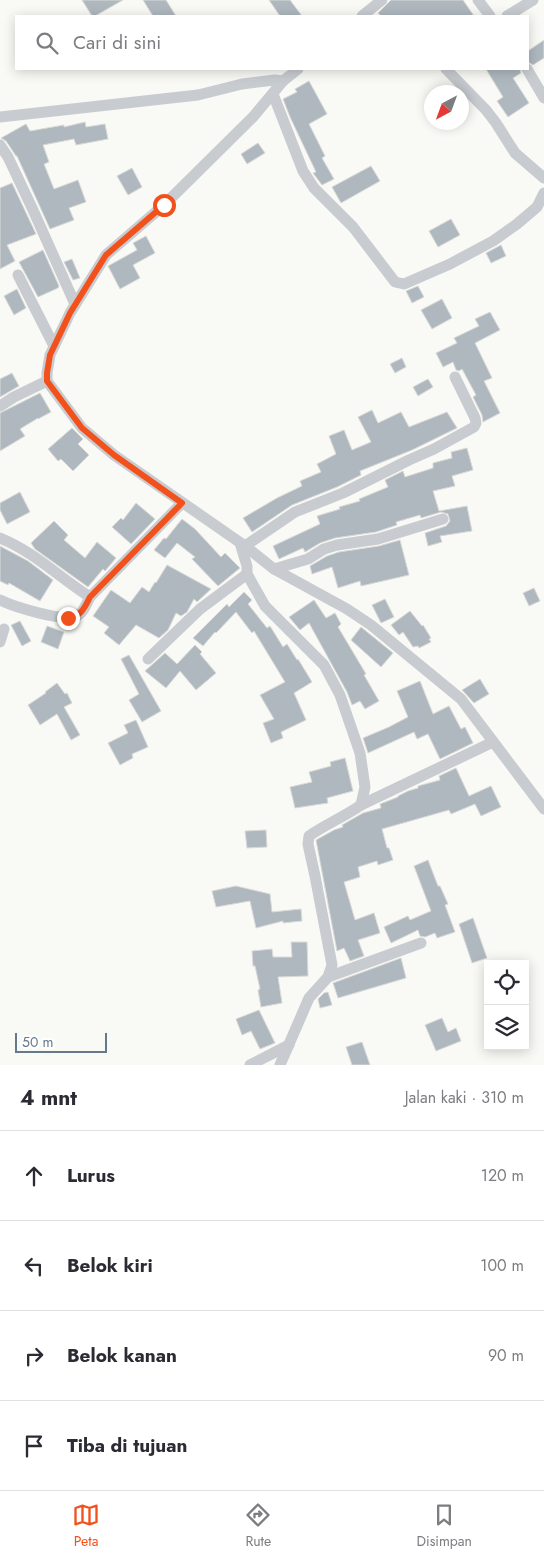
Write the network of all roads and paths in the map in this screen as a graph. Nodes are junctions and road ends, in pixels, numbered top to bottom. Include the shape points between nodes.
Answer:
1 (382, 0) edge
2 (478, 0) edge
3 (533, 0) edge
4 (363, 15) edge
5 (489, 15) edge
6 (509, 15) edge
7 (297, 70) edge
8 (447, 70) edge
9 (528, 70) edge
10 (283, 81) junction
11 (273, 94) junction
12 (544, 98) edge
13 (0, 117) edge
14 (0, 145) edge
15 (544, 178) edge
16 (544, 193) edge
17 (18, 274) dead end
18 (75, 304) junction
19 (54, 346) junction
20 (455, 377) dead end
21 (47, 381) junction
22 (0, 406) edge
23 (182, 503) junction
24 (443, 519) dead end
25 (0, 538) edge
26 (243, 544) junction
27 (274, 569) junction
28 (247, 574) junction
29 (90, 597) junction
30 (0, 600) edge
31 (4, 629) dead end
32 (0, 642) edge
33 (148, 659) dead end
34 (493, 742) junction
35 (361, 804) junction
36 (544, 809) edge
37 (421, 943) dead end
38 (328, 977) junction
39 (289, 1045) junction
40 (250, 1065) edge
41 (280, 1065) edge

1 - 4 street
2 - 5 street
3 - 6 street
7 - 10 street
8 - 15 street via 486,110 515,153
9 - 12 street
10 - 11 street
10 - 13 street via 242,84 198,95
11 - 16 street via 303,170 314,188 353,228 395,282 404,284 493,241 537,207
11 - 18 street via 164,205 106,255
14 - 18 street
17 - 19 street
18 - 19 street
19 - 21 street
20 - 26 street via 475,418 474,427 343,493 295,512
21 - 22 street
21 - 23 street via 82,428
23 - 26 street
23 - 29 street
24 - 27 street via 378,539 337,545 308,559
25 - 29 street
26 - 27 street
26 - 28 street
27 - 34 street via 372,625 461,699
28 - 33 street via 200,609
28 - 35 street via 265,606 324,665 340,695 360,753 365,787
29 - 30 street via 82,612 68,618 33,612
31 - 32 street
34 - 35 street
34 - 36 street
35 - 38 street via 308,836 332,965
37 - 38 street
38 - 39 street via 309,998
39 - 40 street
39 - 41 street

